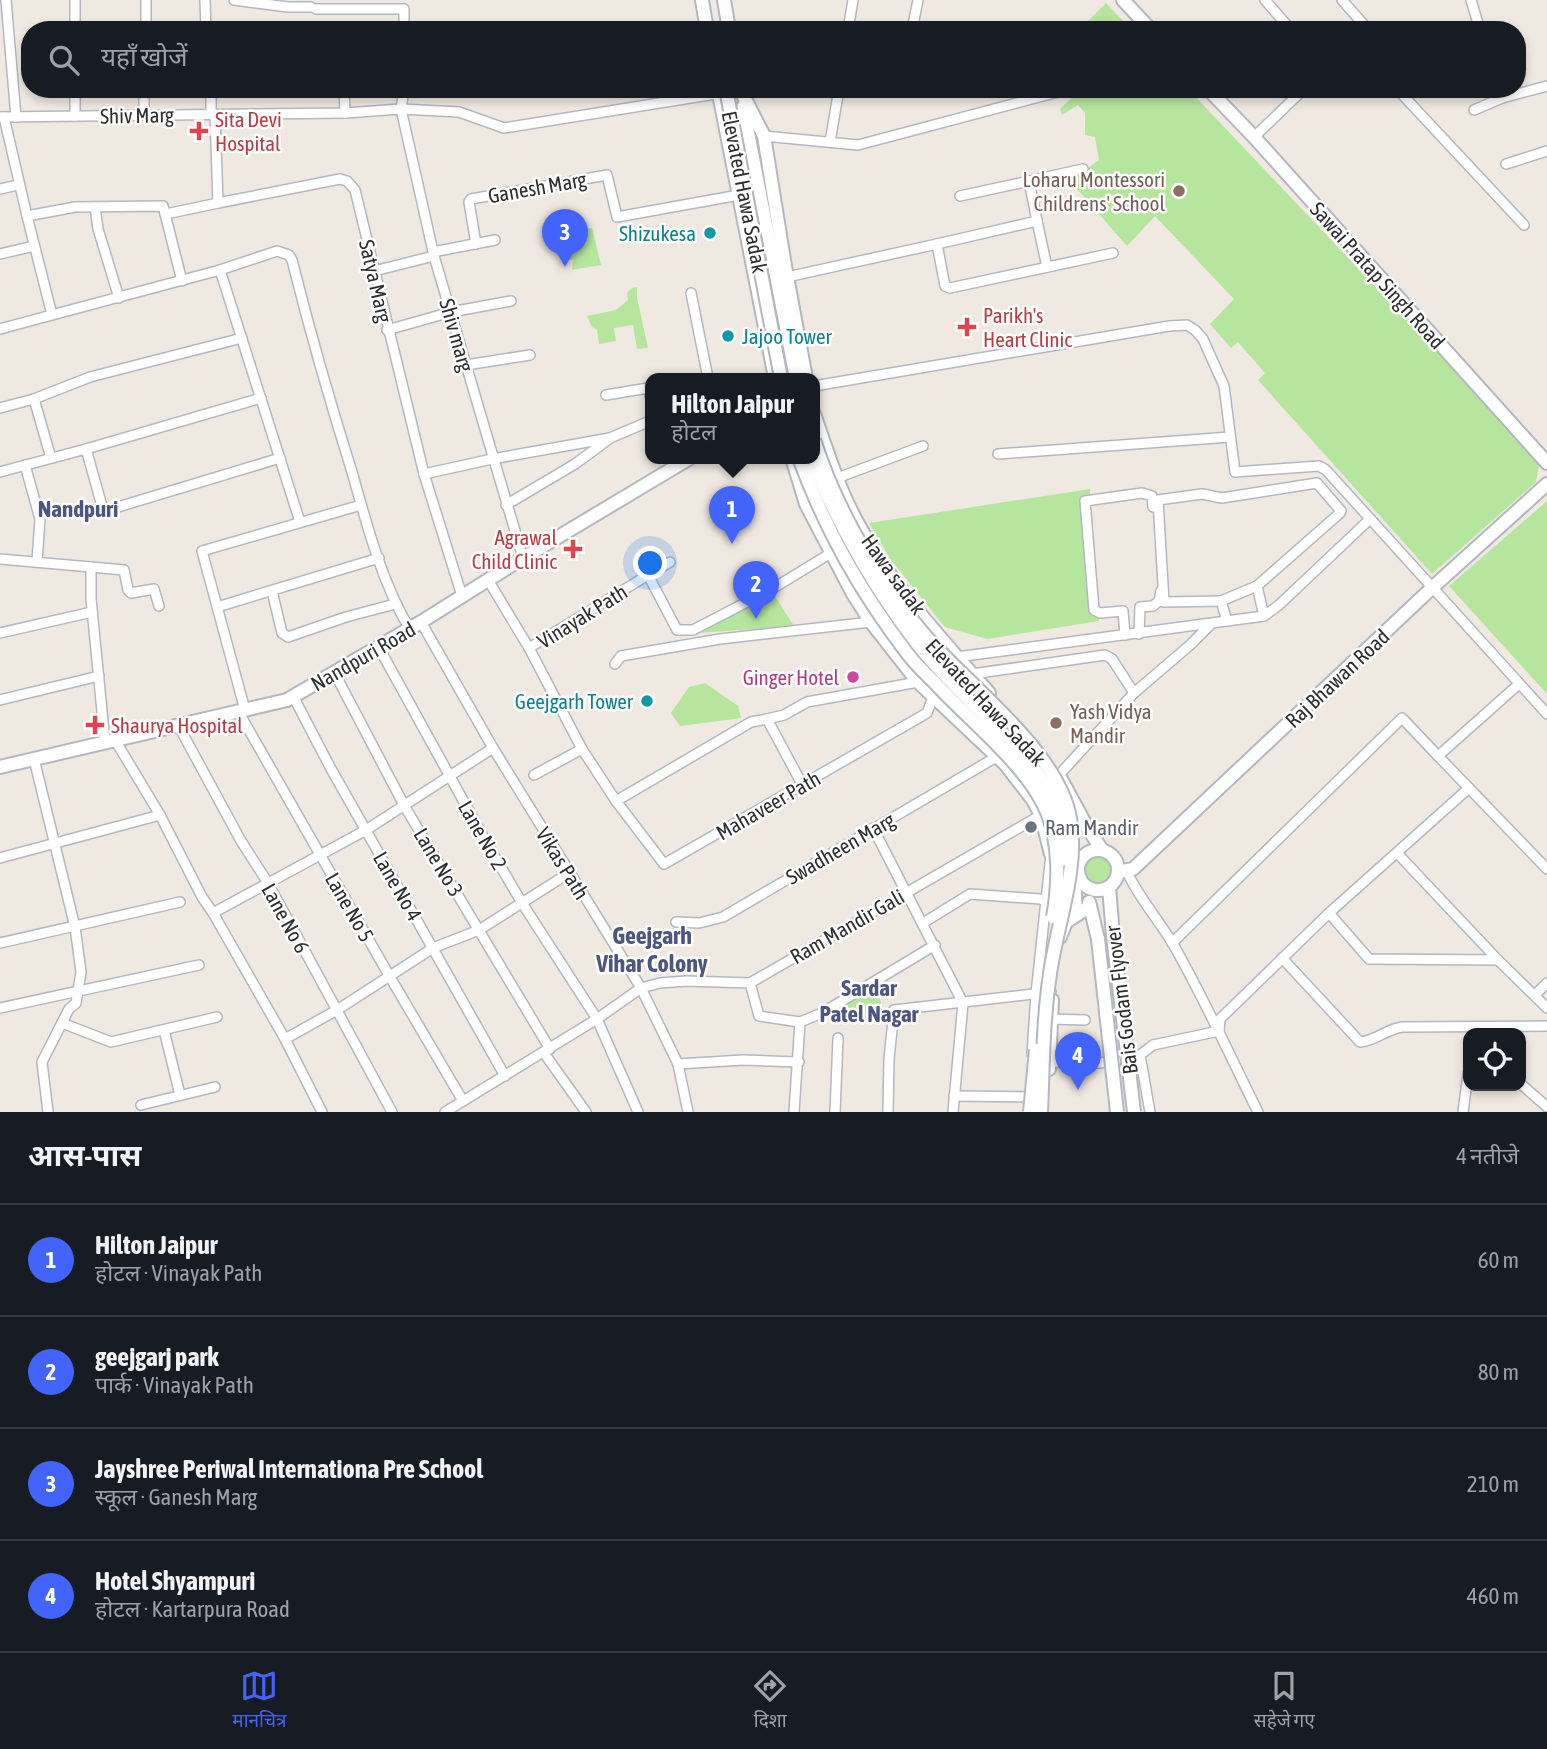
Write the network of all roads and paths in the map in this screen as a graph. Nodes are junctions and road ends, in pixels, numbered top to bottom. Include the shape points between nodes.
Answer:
1 (6, 0) edge
2 (75, 0) edge
3 (146, 0) edge
4 (205, 0) edge
5 (234, 0) edge
6 (702, 0) edge
7 (711, 0) edge
8 (724, 0) edge
9 (853, 0) edge
10 (918, 0) edge
11 (1123, 0) edge
12 (1265, 0) edge
13 (1342, 0) edge
14 (1471, 0) edge
15 (407, 4) edge
16 (75, 21) edge
17 (146, 21) edge
18 (206, 21) edge
19 (706, 21) edge
20 (714, 21) edge
21 (728, 21) edge
22 (850, 21) edge
23 (914, 21) edge
24 (1139, 21) edge
25 (1283, 21) edge
26 (1361, 21) edge
27 (1477, 21) edge
28 (1547, 86) edge
29 (1526, 90) edge
30 (75, 98) edge
31 (144, 98) edge
32 (212, 98) edge
33 (344, 98) edge
34 (403, 98) edge
35 (680, 98) edge
36 (722, 98) edge
37 (722, 98) edge
38 (742, 98) edge
39 (744, 98) edge
40 (837, 98) edge
41 (1029, 98) edge
42 (1217, 98) edge
43 (1295, 98) edge
44 (1405, 98) edge
45 (1494, 98) edge
46 (401, 109) junction
47 (1474, 110) dead end
48 (345, 113) junction
49 (213, 114) junction
50 (144, 115) junction
51 (75, 116) junction
52 (2, 117) edge
53 (16, 117) junction
54 (764, 136) junction
55 (1254, 137) junction
56 (830, 142) junction
57 (1547, 151) edge
58 (1506, 164) dead end
59 (1083, 169) dead end
60 (1028, 181) junction
61 (18, 185) junction
62 (0, 189) edge
63 (739, 195) junction
64 (960, 196) dead end
65 (218, 203) junction
66 (95, 207) junction
67 (166, 214) junction
68 (27, 216) junction
69 (1037, 221) junction
70 (1524, 225) dead end
71 (495, 240) dead end
72 (475, 244) junction
73 (937, 244) junction
74 (34, 246) junction
75 (1113, 253) dead end
76 (0, 254) edge
77 (433, 254) junction
78 (1047, 267) junction
79 (220, 270) junction
80 (374, 271) junction
81 (787, 277) junction
82 (182, 281) junction
83 (691, 293) dead end
84 (119, 298) junction
85 (511, 301) dead end
86 (451, 312) junction
87 (51, 316) junction
88 (0, 328) edge
89 (387, 330) junction
90 (242, 338) junction
91 (530, 355) dead end
92 (466, 365) junction
93 (707, 373) edge
94 (774, 373) edge
95 (780, 373) edge
96 (795, 373) edge
97 (805, 373) edge
98 (820, 385) edge
99 (645, 388) edge
100 (606, 395) dead end
101 (261, 398) junction
102 (34, 399) junction
103 (0, 408) edge
104 (645, 423) edge
105 (820, 431) edge
106 (1230, 437) junction
107 (610, 438) junction
108 (923, 446) dead end
109 (86, 449) junction
110 (820, 454) edge
111 (998, 454) dead end
112 (51, 458) junction
113 (280, 458) junction
114 (492, 458) junction
115 (1547, 463) edge
116 (672, 464) edge
117 (794, 464) edge
118 (801, 464) edge
119 (814, 464) edge
120 (25, 465) junction
121 (0, 472) edge
122 (424, 474) junction
123 (837, 478) junction
124 (1547, 484) edge
125 (361, 505) junction
126 (506, 505) junction
127 (1370, 519) junction
128 (300, 522) junction
129 (831, 553) junction
130 (379, 558) junction
131 (523, 558) junction
132 (0, 559) edge
133 (37, 562) junction
134 (670, 562) dead end
135 (91, 567) junction
136 (648, 575) junction
137 (488, 580) junction
138 (1258, 586) junction
139 (1433, 587) junction
140 (272, 592) junction
141 (462, 596) junction
142 (1221, 601) junction
143 (395, 604) junction
144 (159, 606) dead end
145 (216, 607) junction
146 (92, 612) junction
147 (1264, 616) junction
148 (1227, 621) junction
149 (421, 622) junction
150 (871, 622) junction
151 (1211, 624) junction
152 (409, 628) junction
153 (0, 633) edge
154 (1139, 634) junction
155 (1125, 635) junction
156 (378, 646) junction
157 (529, 648) junction
158 (957, 657) junction
159 (615, 664) dead end
160 (334, 672) junction
161 (972, 674) junction
162 (99, 676) junction
163 (918, 682) junction
164 (1519, 684) junction
165 (1134, 693) junction
166 (293, 696) junction
167 (933, 697) junction
168 (0, 700) edge
169 (999, 704) junction
170 (241, 710) junction
171 (1547, 714) edge
172 (767, 719) junction
173 (178, 725) junction
174 (970, 730) junction
175 (110, 741) junction
176 (493, 748) junction
177 (582, 749) junction
178 (998, 756) junction
179 (1438, 756) junction
180 (34, 759) junction
181 (0, 767) edge
182 (449, 775) junction
183 (534, 775) dead end
184 (1059, 775) junction
185 (803, 786) junction
186 (1469, 788) junction
187 (615, 801) junction
188 (405, 807) junction
189 (160, 815) junction
190 (1041, 815) junction
191 (873, 828) junction
192 (366, 830) junction
193 (55, 843) junction
194 (1102, 850) junction
195 (1397, 853) junction
196 (1051, 854) junction
197 (320, 855) junction
198 (0, 858) edge
199 (1547, 869) edge
200 (1122, 872) junction
201 (569, 873) junction
202 (1080, 879) junction
203 (268, 883) junction
204 (1109, 887) junction
205 (1058, 888) junction
206 (907, 891) junction
207 (1047, 900) junction
208 (180, 902) dead end
209 (522, 903) junction
210 (1090, 906) junction
211 (213, 913) junction
212 (1329, 914) junction
213 (1071, 919) junction
214 (676, 922) dead end
215 (923, 923) junction
216 (75, 927) junction
217 (479, 930) junction
218 (0, 943) edge
219 (1172, 943) junction
220 (935, 945) junction
221 (433, 948) junction
222 (1282, 958) junction
223 (1498, 960) junction
224 (199, 965) dead end
225 (390, 977) junction
226 (750, 983) junction
227 (1547, 984) edge
228 (641, 988) junction
229 (1053, 991) junction
230 (79, 992) junction
231 (1036, 993) junction
232 (1535, 995) junction
233 (963, 1003) junction
234 (0, 1008) edge
235 (1547, 1008) edge
236 (337, 1010) junction
237 (217, 1017) dead end
238 (597, 1019) junction
239 (1051, 1019) junction
240 (1085, 1020) dead end
241 (800, 1022) junction
242 (62, 1023) junction
243 (1547, 1026) edge
244 (1510, 1028) edge
245 (164, 1030) junction
246 (1463, 1030) edge
247 (1219, 1031) junction
248 (838, 1038) dead end
249 (285, 1039) junction
250 (547, 1051) junction
251 (1140, 1055) junction
252 (799, 1062) junction
253 (1049, 1062) junction
254 (678, 1064) junction
255 (505, 1076) junction
256 (215, 1087) dead end
257 (1526, 1088) edge
258 (1466, 1091) edge
259 (180, 1095) junction
260 (954, 1096) junction
261 (1029, 1097) junction
262 (1047, 1097) junction
263 (463, 1101) junction
264 (141, 1105) dead end
265 (1547, 1107) edge
266 (47, 1112) edge
267 (322, 1112) edge
268 (392, 1112) edge
269 (445, 1112) edge
270 (586, 1112) edge
271 (638, 1112) edge
272 (688, 1112) edge
273 (794, 1112) edge
274 (835, 1112) edge
275 (888, 1112) edge
276 (953, 1112) edge
277 (1029, 1112) edge
278 (1041, 1112) edge
279 (1047, 1112) edge
280 (1117, 1112) edge
281 (1134, 1112) edge
282 (1150, 1112) edge
283 (1258, 1112) edge
284 (1463, 1112) edge

1 - 53 street
2 - 16 street
3 - 17 street
4 - 18 street
5 - 15 street via 313,8
6 - 19 main road
7 - 20 main road
8 - 21 main road
9 - 22 street
10 - 23 street
11 - 24 main road
12 - 25 street
13 - 26 street
14 - 27 street
28 - 29 street
30 - 51 street
31 - 50 street
32 - 49 street
33 - 48 street
34 - 46 street
35 - 46 street, Shiv Marg via 504,128 459,112
36 - 63 main road
37 - 95 main road, Elevated Hawa Sadak, bridge
38 - 96 main road, Elevated Hawa Sadak
39 - 54 main road
40 - 56 street
41 - 56 street via 858,145
42 - 55 main road, Sawai Pratap Singh Road
43 - 55 street
44 - 70 street
45 - 47 street
46 - 48 street, Shiv Marg
46 - 77 street, Shiv marg
48 - 49 street, Shiv Marg
49 - 50 street, Shiv Marg
49 - 65 street
50 - 51 street, Shiv Marg
51 - 53 street, Shiv Marg
52 - 53 street, Shiv Marg
52 - 61 street
54 - 56 street
54 - 81 main road
55 - 115 main road, Sawai Pratap Singh Road
57 - 58 street
59 - 60 street
60 - 64 street
60 - 69 street
61 - 62 street
61 - 68 street
63 - 72 street, Ganesh Marg via 617,217 607,174 471,199
63 - 94 main road
65 - 67 street
65 - 80 street, Satya Marg via 346,181 355,190
66 - 67 street via 160,206
66 - 68 street via 53,209
66 - 84 street
67 - 82 street
68 - 74 street
69 - 73 street
69 - 78 street
71 - 72 street
72 - 77 street
73 - 78 street via 947,287
73 - 81 street
74 - 76 street
74 - 87 street
75 - 78 street
77 - 80 street
77 - 86 street, Shiv marg
79 - 82 street
79 - 90 street
79 - 125 street via 277,251 289,255
80 - 89 street, Satya Marg
81 - 97 main road
82 - 84 street
83 - 93 street
84 - 87 street
85 - 86 street
86 - 89 street
86 - 92 street, Shiv marg
87 - 88 street
89 - 122 street, Satya Marg
90 - 101 street
90 - 102 street via 90,377
91 - 92 street
92 - 114 street, Shiv marg
98 - 106 street via 1187,325 1203,339 1224,386
99 - 100 street
101 - 109 street
101 - 113 street
102 - 103 street
102 - 112 street
104 - 107 street
105 - 123 main road, Hawa sadak
106 - 111 street
106 - 127 street via 1235,472 1319,466
107 - 114 street
107 - 126 street
108 - 123 street
109 - 112 street
109 - 113 street via 102,506 108,510
110 - 278 main road, Elevated Hawa Sadak, bridge via 852,529 873,564 923,634 1015,727 1056,780 1070,816 1068,889 1049,976
112 - 120 street
113 - 128 street
114 - 122 street
114 - 126 street, Shiv marg
116 - 131 main road, Nandpuri Road
117 - 129 main road, Hawa sadak via 806,504
118 - 205 main road, Elevated Hawa Sadak, bridge via 835,544 865,595 909,655 1034,788 1047,813
119 - 205 main road, bridge via 838,523 876,588 920,648 1045,784 1057,808 1063,840
120 - 121 street
120 - 133 street via 40,519
122 - 141 street, Satya Marg
123 - 158 main road, Hawa sadak via 858,523 895,581
124 - 139 main road, Raj Bhawan Road
125 - 128 street
125 - 130 street
126 - 131 street, Shiv marg
127 - 139 street
127 - 147 street
128 - 145 street, Lane No 5 via 202,551
129 - 136 street, Vinayak Path via 693,630 677,630
129 - 150 main road, Hawa sadak
130 - 140 street
130 - 143 street
131 - 137 main road, Nandpuri Road
132 - 133 street
133 - 135 street
134 - 136 street
135 - 144 street via 124,570 128,590 154,589
135 - 146 street
136 - 157 street, Vinayak Path
137 - 141 main road, Nandpuri Road
137 - 157 street
138 - 142 street
138 - 142 street via 1340,513 1317,483 1223,498 1202,494 1158,500 1164,602
138 - 147 street
139 - 164 street
139 - 200 main road, Raj Bhawan Road via 1133,869
140 - 143 street via 282,633 288,637
140 - 145 street
141 - 149 main road, Nandpuri Road
142 - 148 street
143 - 152 street
145 - 170 street, Lane No 5
146 - 153 street
146 - 162 street
147 - 148 street
148 - 151 street
149 - 152 main road, Nandpuri Road
149 - 176 street, Vikas Path
150 - 159 street via 695,643 621,656
150 - 163 main road, Hawa sadak
151 - 154 street
151 - 165 street
152 - 156 main road, Nandpuri Road
154 - 155 street
154 - 155 street via 1140,607 1153,606 1161,592 1152,496 1087,499 1094,610 1123,611
155 - 158 street
156 - 160 main road, Nandpuri Road
156 - 182 street, Lane No 2
157 - 177 street
158 - 161 main road, Hawa sadak
160 - 166 main road, Nandpuri Road
160 - 188 street, Lane No 3
161 - 165 street via 1105,654
161 - 169 main road, Hawa sadak
162 - 168 street
162 - 175 street
163 - 167 main road, Hawa sadak
163 - 172 street via 807,702
164 - 171 street
164 - 179 street
165 - 184 street
166 - 170 main road, Nandpuri Road
166 - 192 street, Lane No 4
167 - 174 main road, Hawa sadak
167 - 185 street, Mahaveer Path via 927,713
169 - 174 main road
169 - 184 main road, Hawa sadak
170 - 173 main road, Nandpuri Road
170 - 197 street, Lane No 5
172 - 185 street
172 - 187 street via 751,722
173 - 175 main road, Nandpuri Road
173 - 203 street, Lane No 6
174 - 178 main road, Hawa sadak
175 - 180 main road, Nandpuri Road
175 - 189 street
176 - 182 street
176 - 201 street, Vikas Path
177 - 183 street
177 - 187 street
178 - 190 main road, Hawa sadak
178 - 191 street, Swadheen Marg
179 - 186 street
179 - 219 street via 1402,718
180 - 181 main road, Nandpuri Road
180 - 193 street
182 - 188 street
182 - 209 street, Lane No 2
184 - 194 main road, Hawa sadak
185 - 187 street, Mahaveer Path via 667,864 661,863
186 - 195 street
186 - 199 street
188 - 192 street
188 - 217 street, Lane No 3
189 - 193 street
189 - 211 street
190 - 196 main road, Hawa sadak
190 - 206 street, Ram Mandir Gali
191 - 206 street
191 - 214 street, Swadheen Marg via 723,917
192 - 197 street
192 - 221 street, Lane No 4
193 - 198 street
193 - 216 street
194 - 200 main road
194 - 202 main road via 1084,856 1078,867
195 - 212 street
195 - 223 street
196 - 202 main road
196 - 207 street
197 - 203 street
197 - 225 street, Lane No 5
200 - 204 main road
200 - 219 street
201 - 209 street
201 - 228 street, Vikas Path
202 - 204 main road via 1096,890
202 - 210 main road, Bais Godam Flyover
202 - 213 main road
203 - 211 street
203 - 236 street, Lane No 6
204 - 281 main road, Bais Godam Flyover, bridge
205 - 277 main road, Elevated Hawa Sadak, bridge
206 - 215 street
206 - 226 street, Ram Mandir Gali
207 - 213 street
207 - 215 street via 971,894
207 - 231 street
208 - 216 street
209 - 217 street
209 - 238 street, Lane No 2
210 - 213 main road
210 - 280 main road, Bais Godam Flyover, bridge via 1098,939
211 - 249 street
212 - 222 street
212 - 223 street via 1369,959
213 - 229 main road via 1061,934
215 - 220 street
216 - 218 street
216 - 230 street
217 - 221 street
217 - 250 street, Lane No 3
219 - 247 street
220 - 233 street
220 - 241 street
221 - 225 street
221 - 255 street, Lane No 4
222 - 246 street via 1360,1041 1392,1028
222 - 247 street via 1220,1019
223 - 232 street
224 - 230 street
225 - 236 street
225 - 263 street, Lane No 5
226 - 228 street via 686,981
226 - 241 street via 759,1016
227 - 232 street
228 - 238 street
228 - 254 street, Vikas Path
229 - 231 street
229 - 239 main road
230 - 234 street
230 - 242 street
231 - 233 street
231 - 261 street
232 - 235 street
233 - 260 street
233 - 275 street via 894,1010
236 - 249 street
236 - 268 street, Lane No 6
237 - 245 street
238 - 250 street
238 - 271 street, Lane No 2
239 - 240 street
239 - 253 main road
241 - 252 street
242 - 245 street via 111,1042
242 - 266 street via 42,1062
243 - 244 street
245 - 259 street
247 - 251 street via 1153,1045
247 - 283 street
248 - 274 street
249 - 267 street
250 - 255 street
250 - 270 street, Lane No 3
251 - 253 street via 1100,1063
251 - 282 street
252 - 254 street
252 - 273 street
253 - 262 main road
254 - 272 street, Vikas Path
255 - 263 street
256 - 259 street
257 - 265 street
258 - 284 street
259 - 264 street
260 - 261 street
260 - 276 street
261 - 262 street
261 - 277 street
262 - 279 main road
263 - 269 street

